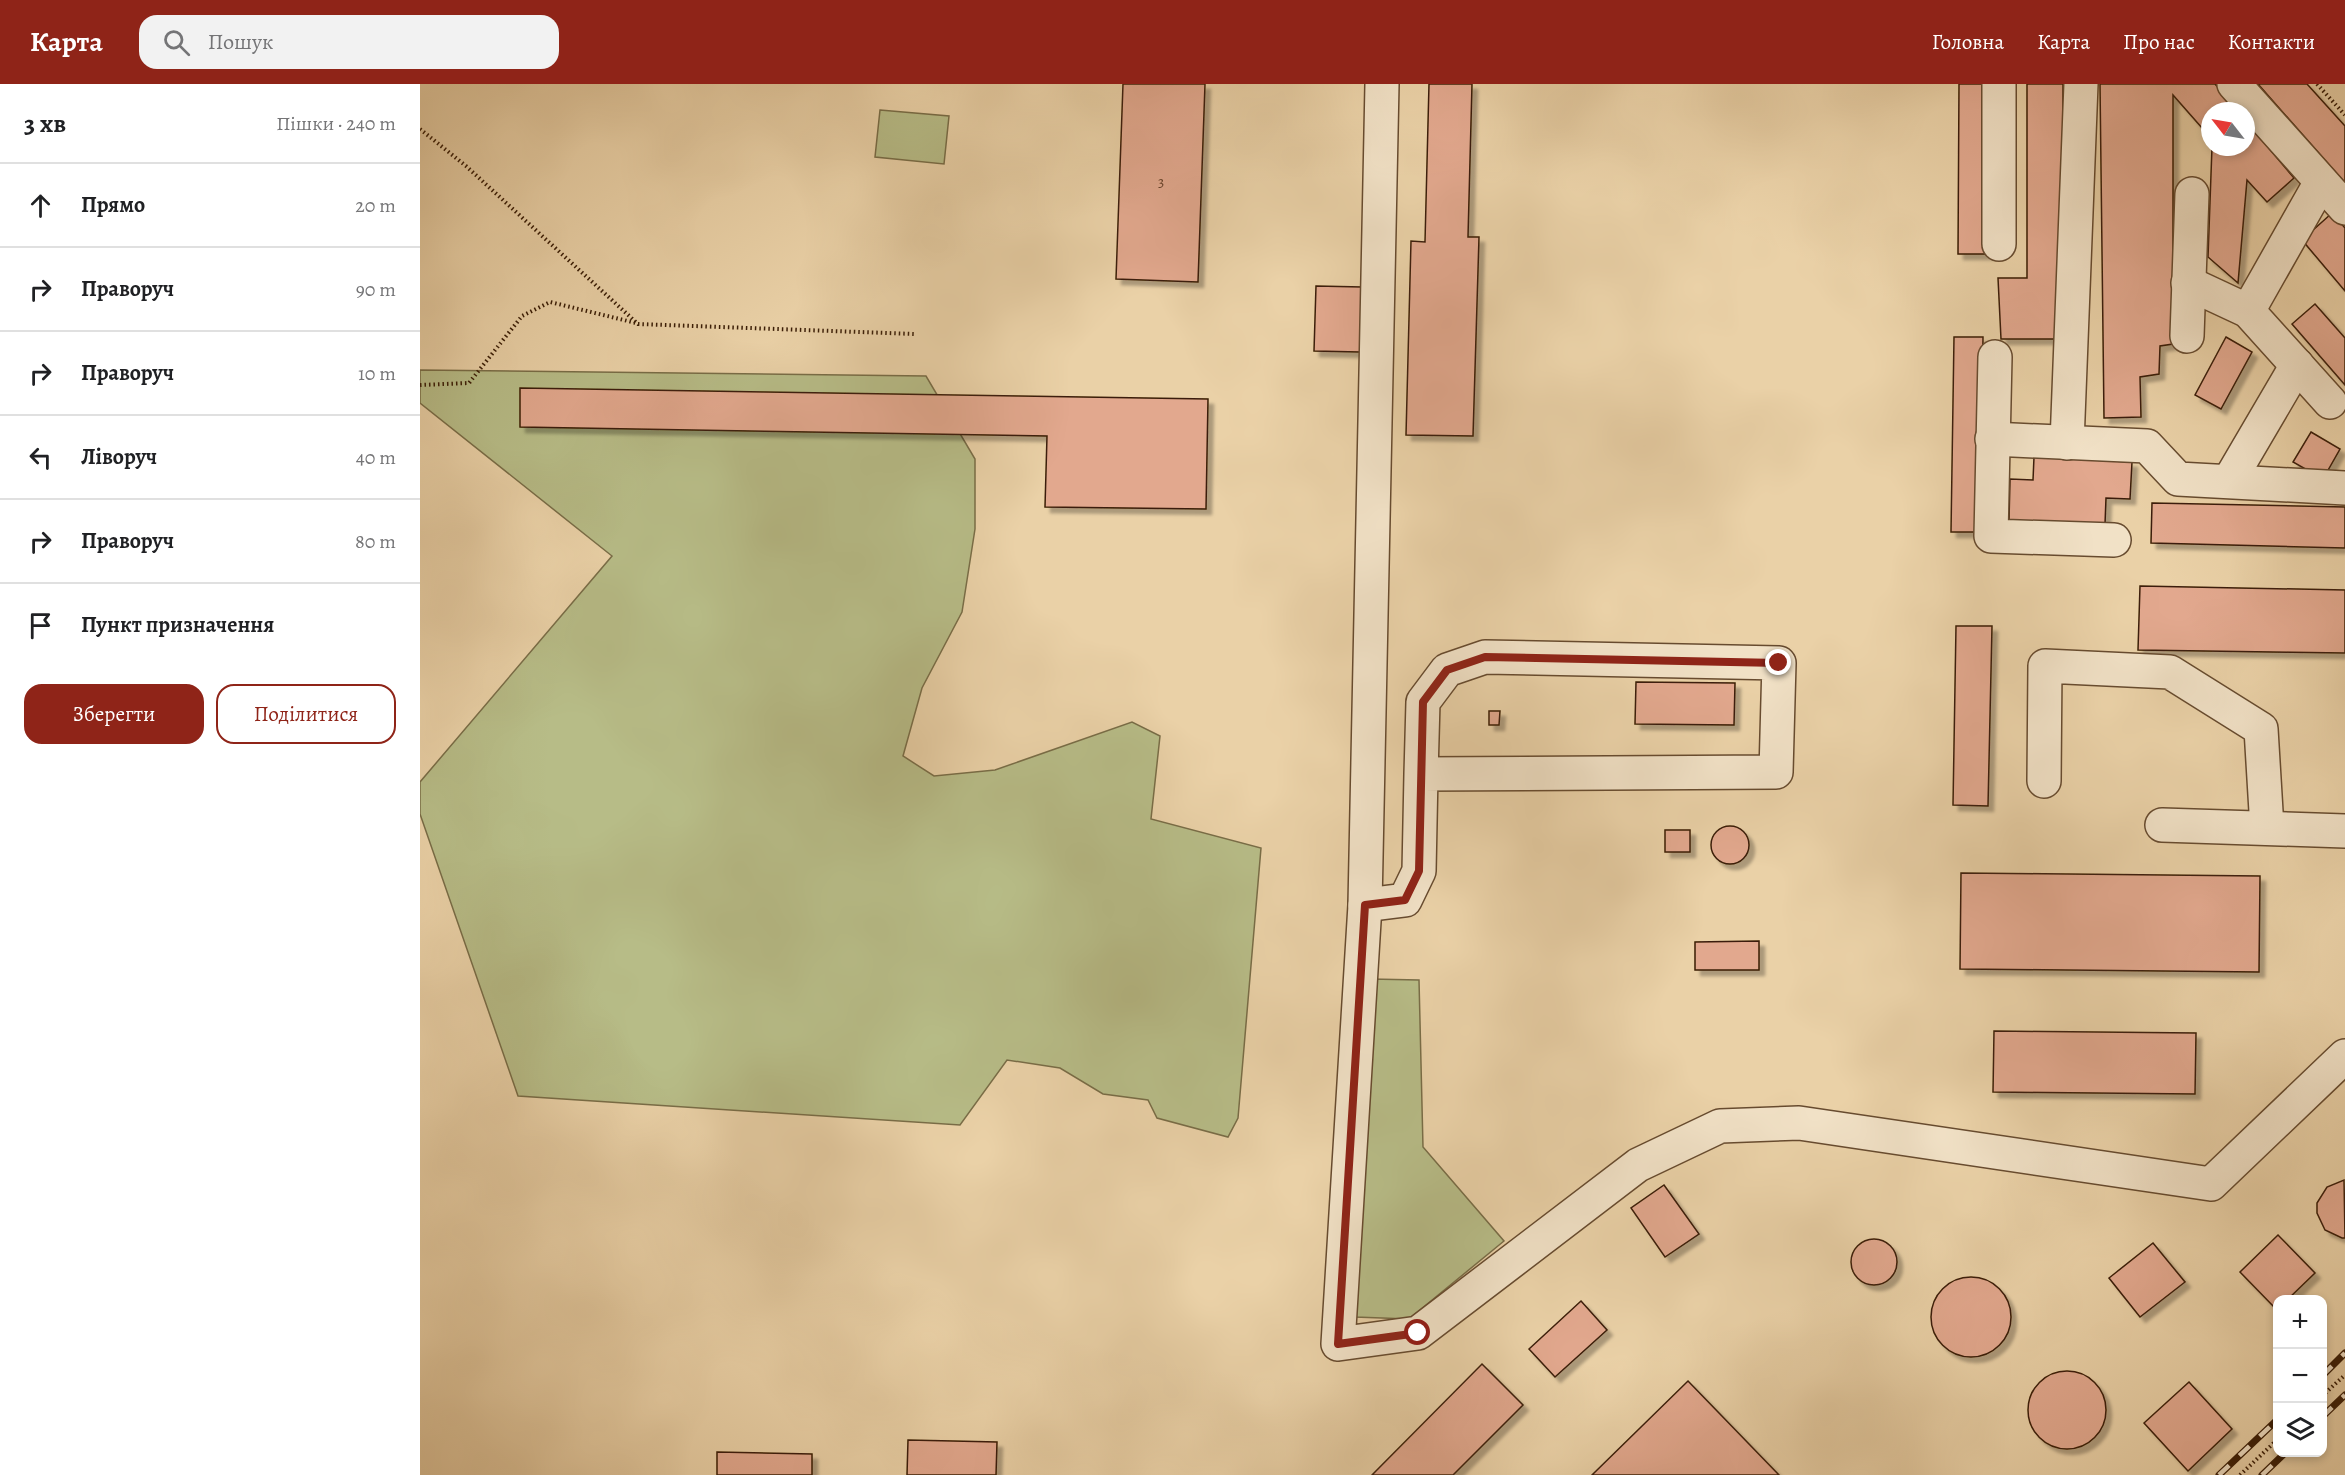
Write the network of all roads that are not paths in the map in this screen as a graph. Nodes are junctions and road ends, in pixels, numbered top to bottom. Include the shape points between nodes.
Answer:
1 (1382, 84) edge
2 (1999, 84) edge
3 (2081, 84) edge
4 (2234, 84) edge
5 (2321, 182) junction
6 (2192, 194) dead end
7 (2345, 208) edge
8 (1999, 244) dead end
9 (2188, 284) junction
10 (2248, 311) junction
11 (2187, 336) dead end
12 (1995, 357) dead end
13 (2297, 365) junction
14 (2330, 402) dead end
15 (1992, 440) junction
16 (2067, 443) junction
17 (2229, 481) junction
18 (2345, 488) edge
19 (2114, 540) dead end
20 (1421, 774) junction
21 (2044, 781) dead end
22 (2162, 825) dead end
23 (2266, 828) junction
24 (2345, 831) edge
25 (1365, 905) junction
26 (2345, 1056) edge

1 - 25 lane
2 - 8 lane
3 - 16 lane
4 - 5 lane
5 - 7 lane
5 - 10 lane
6 - 9 lane
9 - 10 lane
9 - 11 lane
10 - 13 lane
12 - 15 lane
13 - 14 lane
13 - 17 lane
15 - 16 lane
15 - 19 lane via 1991,536
16 - 17 lane via 2147,446 2178,479
17 - 18 lane
20 - 20 lane via 1776,772 1779,663 1485,657 1447,670 1423,702
20 - 25 lane via 1419,871 1405,900
21 - 23 lane via 2045,666 2170,672 2261,729
22 - 23 lane
23 - 24 lane
25 - 26 lane via 1338,1344 1418,1333 1638,1164 1720,1126 1799,1123 2211,1184

